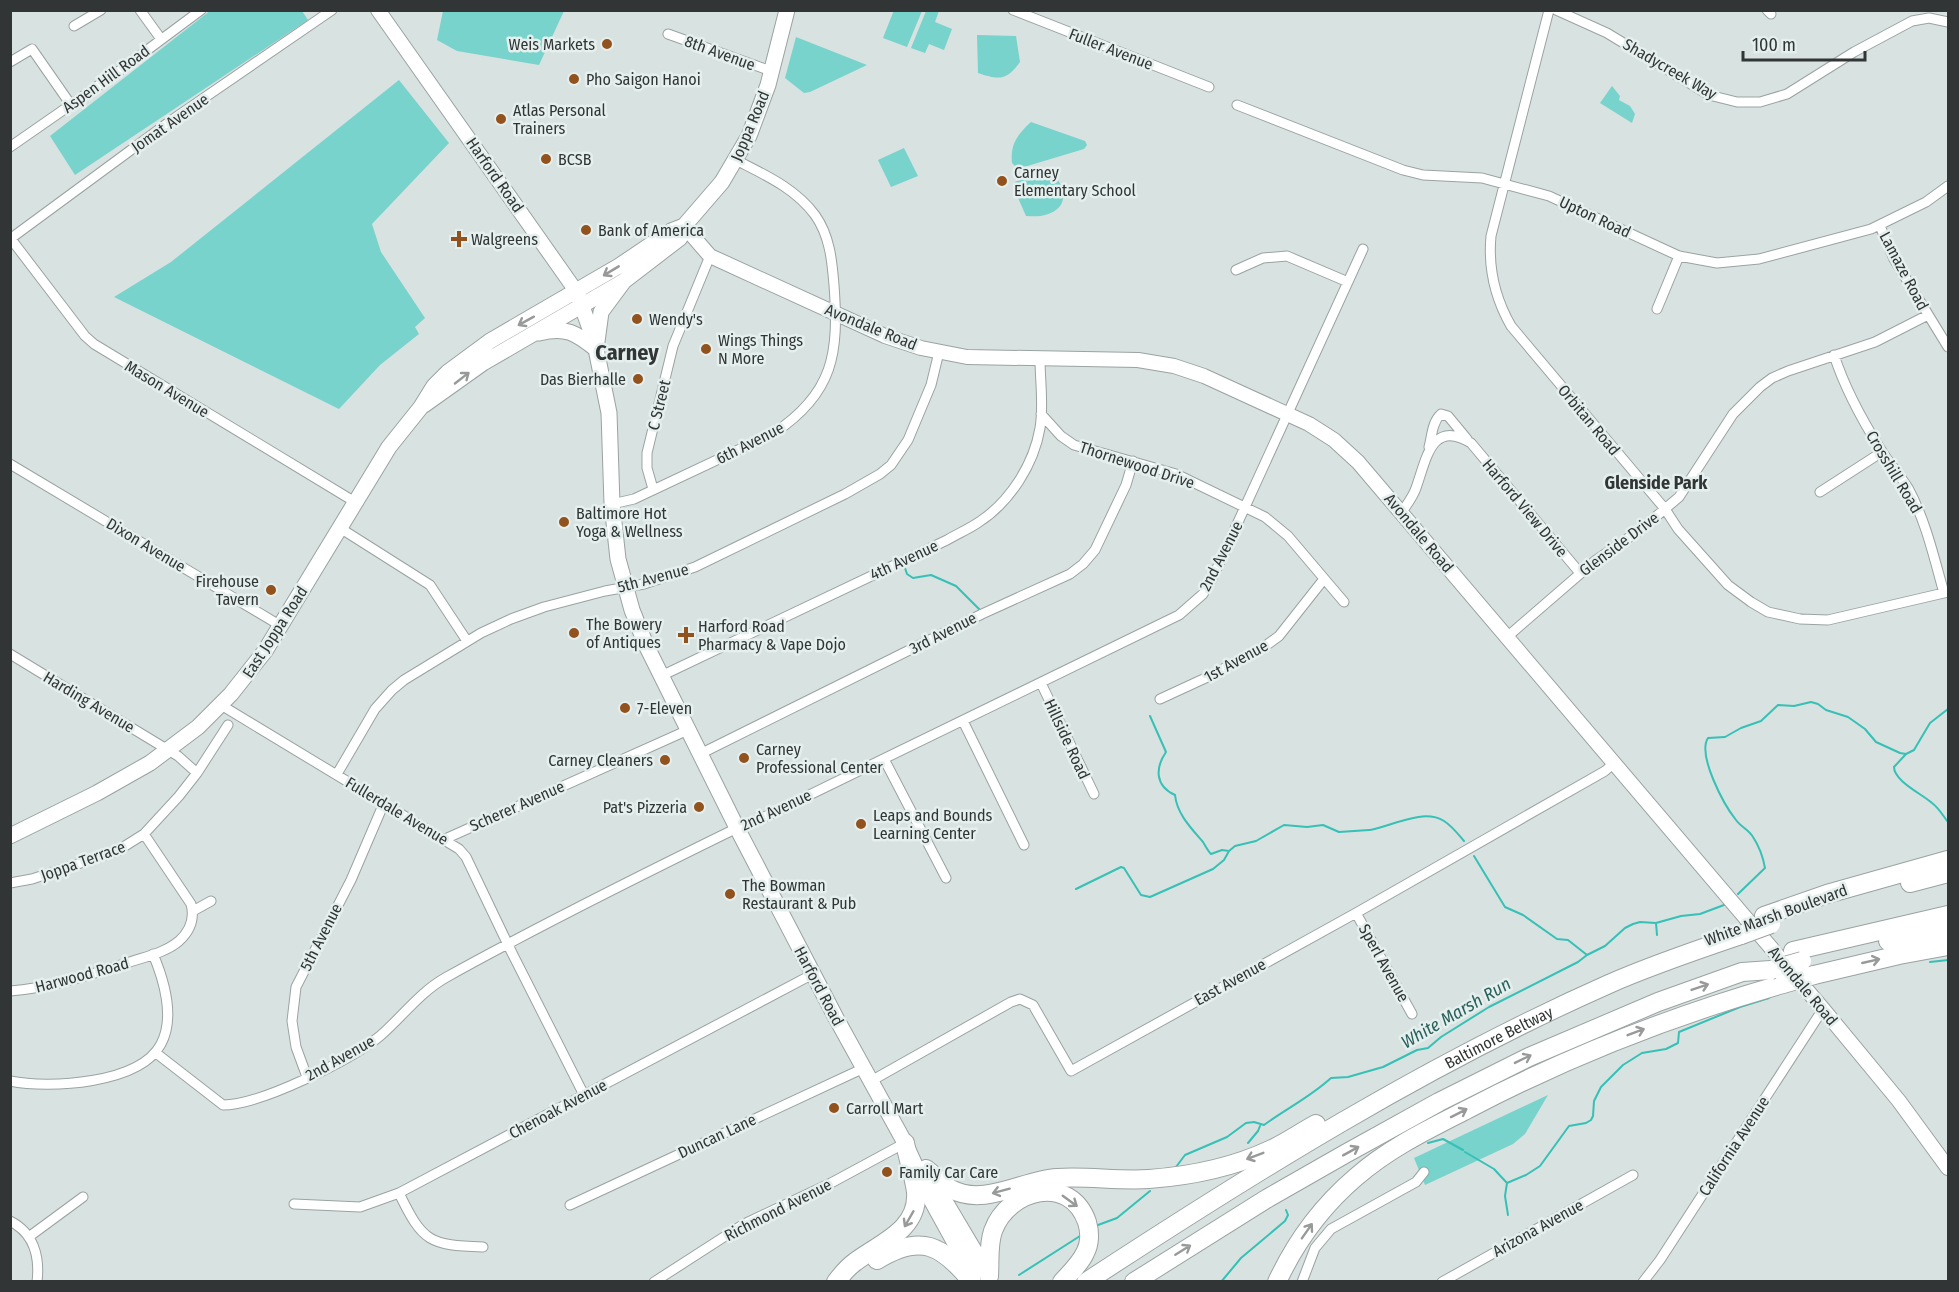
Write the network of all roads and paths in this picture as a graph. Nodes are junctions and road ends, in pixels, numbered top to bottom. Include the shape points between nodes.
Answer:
1 (101, 10) edge
2 (140, 10) edge
3 (201, 10) edge
4 (332, 10) edge
5 (378, 10) edge
6 (787, 10) edge
7 (1013, 10) edge
8 (1549, 10) edge
9 (1556, 10) edge
10 (1948, 22) edge
11 (74, 26) dead end
12 (668, 34) dead end
13 (161, 39) junction
14 (10, 62) edge
15 (771, 72) junction
16 (1209, 87) dead end
17 (71, 105) junction
18 (1237, 105) dead end
19 (10, 147) edge
20 (736, 160) junction
21 (1505, 183) junction
22 (1948, 186) edge
23 (684, 226) junction
24 (1880, 226) junction
25 (11, 239) edge
26 (1363, 249) dead end
27 (710, 256) junction
28 (1679, 256) junction
29 (1236, 270) dead end
30 (624, 281) junction
31 (1348, 282) junction
32 (579, 298) junction
33 (1656, 309) dead end
34 (836, 314) junction
35 (1928, 315) junction
36 (525, 338) junction
37 (1948, 347) edge
38 (596, 349) junction
39 (939, 352) junction
40 (1834, 355) junction
41 (1040, 359) junction
42 (421, 407) junction
43 (1041, 414) junction
44 (1287, 414) junction
45 (1471, 443) junction
46 (1429, 448) junction
47 (1882, 452) junction
48 (1133, 461) junction
49 (10, 464) edge
50 (653, 489) junction
51 (1820, 492) dead end
52 (355, 502) junction
53 (612, 504) junction
54 (1245, 506) junction
55 (1665, 509) junction
56 (1402, 513) junction
57 (340, 528) junction
58 (1580, 573) junction
59 (1324, 579) junction
60 (624, 588) junction
61 (1946, 593) edge
62 (1344, 602) dead end
63 (281, 626) junction
64 (1507, 637) junction
65 (467, 641) junction
66 (10, 654) edge
67 (661, 676) junction
68 (1041, 683) junction
69 (1160, 699) dead end
70 (220, 705) junction
71 (963, 721) junction
72 (228, 725) dead end
73 (688, 730) junction
74 (168, 750) junction
75 (700, 754) junction
76 (884, 759) junction
77 (1615, 762) junction
78 (197, 773) junction
79 (337, 774) junction
80 (1094, 794) dead end
81 (384, 803) junction
82 (737, 828) junction
83 (144, 834) junction
84 (10, 836) edge
85 (445, 839) junction
86 (1024, 845) dead end
87 (1948, 860) edge
88 (1948, 873) edge
89 (946, 878) dead end
90 (10, 883) edge
91 (211, 901) dead end
92 (193, 911) junction
93 (1356, 913) junction
94 (1948, 915) edge
95 (1767, 920) junction
96 (1948, 930) edge
97 (508, 945) junction
98 (1948, 946) edge
99 (153, 954) junction
100 (1798, 956) junction
101 (813, 974) junction
102 (10, 991) edge
103 (1823, 1009) junction
104 (1412, 1014) dead end
105 (156, 1053) junction
106 (1458, 1058) junction
107 (867, 1075) junction
108 (307, 1077) junction
109 (10, 1081) edge
110 (584, 1095) junction
111 (905, 1143) junction
112 (1948, 1168) edge
113 (926, 1169) junction
114 (1424, 1172) dead end
115 (1633, 1175) dead end
116 (399, 1193) junction
117 (83, 1197) dead end
118 (294, 1204) dead end
119 (570, 1205) dead end
120 (10, 1221) edge
121 (30, 1236) junction
122 (483, 1247) dead end
123 (666, 1279) edge
124 (982, 1280) edge
125 (37, 1281) edge
126 (654, 1281) edge
127 (836, 1281) edge
128 (850, 1281) edge
129 (1062, 1281) edge
130 (1086, 1281) edge
131 (1134, 1281) edge
132 (1277, 1281) edge
133 (1302, 1281) edge
134 (1442, 1281) edge
135 (1643, 1281) edge

1 - 11 street
2 - 13 street
3 - 13 street, Aspen Hill Road
4 - 25 street, Jomat Avenue via 169,122
5 - 32 street, Harford Road
6 - 15 main road, Joppa Road
7 - 16 street, Fuller Avenue
8 - 21 street, Orbitan Road
9 - 10 street, Shadycreek Way via 1606,33 1709,95 1737,102 1760,102 1787,93 1912,21 1929,18
12 - 15 street, 8th Avenue
13 - 17 street, Aspen Hill Road
14 - 17 street via 32,49
15 - 20 main road, Joppa Road via 758,115
17 - 19 street, Aspen Hill Road
18 - 21 street, Upton Road via 1402,170
20 - 23 main road, Joppa Road via 711,197
20 - 34 street, 6th Avenue via 791,190 819,222 830,249
21 - 28 street, Upton Road via 1568,204
21 - 55 street, Orbitan Road via 1489,250 1500,307 1511,326
22 - 24 street, Upton Road
23 - 27 street, Avondale Road
23 - 30 main road, Joppa Road via 680,238
23 -> 32 main road, Joppa Road via 670,231
24 - 28 street, Upton Road via 1743,262 1708,263
24 - 35 street, Lamaze Road via 1894,259
25 - 52 street, Mason Avenue via 94,344
26 - 31 street, 2nd Avenue
27 - 34 street, Avondale Road
27 - 50 street, C Street via 669,362 647,453
28 - 33 street
29 - 31 street via 1263,258 1287,256
30 - 32 main road, Joppa Road
30 - 38 main road via 601,312
31 - 44 street, 2nd Avenue
32 - 36 main road, East Joppa Road
32 - 38 main road, Harford Road
32 -> 42 main road, East Joppa Road via 476,350 434,386
34 - 39 street, Avondale Road via 885,336
34 - 50 street, 6th Avenue via 831,364 799,414 774,433
35 - 37 street, Lamaze Road
35 - 40 street, Glenside Drive via 1875,342
36 - 38 main road via 565,330
42 -> 36 main road, East Joppa Road
38 - 53 main road, Harford Road via 609,413
39 - 41 street, Avondale Road
39 - 60 street, 5th Avenue via 931,386 908,440 880,474 695,567
40 - 47 street, Crosshill Road via 1851,398
40 - 55 street, Glenside Drive via 1772,378 1751,395 1679,497
41 - 43 street, 4th Avenue
41 - 44 street, Avondale Road via 1138,360 1174,366
42 - 52 main road, East Joppa Road via 397,435
43 - 48 street, Thornewood Drive via 1074,445
43 - 67 street, 4th Avenue via 1028,464 1008,497 980,522
44 - 54 street, 2nd Avenue
44 - 56 street, Avondale Road via 1346,450
45 - 46 street, Harford View Drive via 1458,436 1447,436
45 - 46 street, Harford View Drive via 1448,416 1440,414
45 - 58 street, Harford View Drive
46 - 56 street, Harford View Drive via 1415,490
47 - 51 street
47 - 61 street, Crosshill Road via 1916,504
48 - 54 street, Thornewood Drive via 1176,474
48 - 75 street, 3rd Avenue via 1095,550 1071,574
49 - 63 street, Dixon Avenue
50 - 53 street, 6th Avenue
52 - 57 main road, East Joppa Road
53 - 60 main road, Harford Road
54 - 59 street, Thornewood Drive via 1288,536
54 - 68 street, 2nd Avenue via 1212,579 1192,605
55 - 58 street, Glenside Drive
55 - 61 street, Orbitan Road via 1728,585 1768,612 1828,620
56 - 64 street, Avondale Road
57 - 63 main road, East Joppa Road
57 - 65 street via 430,585
58 - 64 street, Glenside Drive
59 - 62 street, Thornewood Drive
59 - 69 street, 1st Avenue via 1279,636 1212,675
60 - 65 street, 5th Avenue via 544,607
60 - 67 main road, Harford Road
63 - 70 main road, East Joppa Road via 249,674
64 - 77 street, Avondale Road
65 - 79 street, 5th Avenue via 392,690 372,715
66 - 74 street, Harding Avenue
67 - 73 main road, Harford Road
68 - 71 street, 2nd Avenue
68 - 80 street, Hillside Road
70 - 74 main road, East Joppa Road
70 - 79 street, Fullerdale Avenue
71 - 76 street, 2nd Avenue
71 - 86 street
72 - 78 street, Joppa Terrace
73 - 75 main road, Harford Road
73 - 85 street, Scherer Avenue
74 - 78 street
74 - 84 main road, East Joppa Road via 97,794
75 - 82 main road, Harford Road
76 - 82 street, 2nd Avenue
76 - 89 street
77 - 93 street, East Avenue
77 - 103 street, Avondale Road
78 - 83 street, Joppa Terrace
79 - 81 street, Fullerdale Avenue
81 - 85 street, Fullerdale Avenue
81 - 108 street, 5th Avenue via 351,880 296,987 292,1021
82 - 97 street, 2nd Avenue
82 - 101 main road, Harford Road
83 - 90 street, Joppa Terrace via 117,851
83 - 92 street via 186,894
85 - 97 street, Fullerdale Avenue via 466,857
87 - 95 highway, White Marsh Boulevard via 1827,894
88 - 95 highway, Baltimore Beltway
91 - 92 street
92 - 99 street, Harwood Road via 183,936 169,948
93 - 104 street, Sperl Avenue
93 - 107 street, East Avenue via 1071,1071 1033,1005 1020,999
94 - 100 highway
95 - 106 highway, Baltimore Beltway, bridge via 1610,984
96 - 100 highway, Baltimore Beltway
97 - 108 street, 2nd Avenue via 442,980 370,1044
97 - 110 street, Fullerdale Avenue
132 -> 98 highway, bridge via 1323,1209 1360,1173 1397,1147 1537,1073 1700,1009 1814,975
99 - 102 street, Harwood Road via 51,986
99 - 105 street via 168,1019
131 -> 100 highway, Baltimore Beltway, bridge via 1268,1198 1529,1057 1742,972
101 - 107 main road, Harford Road
101 - 110 street, Chenoak Avenue
103 - 112 street, Avondale Road
103 - 135 street, California Avenue
105 - 108 street, 2nd Avenue via 223,1106 267,1096
105 - 109 street via 126,1072 77,1083 45,1086
106 -> 113 highway via 1381,1090 1264,1152 1192,1173 1149,1179 1056,1178 968,1195 945,1185
106 - 130 highway, Baltimore Beltway via 1364,1109
107 - 111 main road, Harford Road
107 - 119 street, Duncan Lane
110 - 116 street, Chenoak Avenue
111 - 113 main road, Harford Road
111 - 123 street, Richmond Avenue via 744,1224
111 - 124 main road, Harford Road via 930,1198
111 -> 127 highway via 916,1193 914,1211 900,1231 853,1263
113 - 124 main road, Harford Road
114 - 133 street via 1416,1182 1331,1229 1316,1248
115 - 134 street, Arizona Avenue
116 - 118 street, Chenoak Avenue via 360,1206
116 - 122 street via 413,1221 431,1240 451,1246
117 - 121 street
120 - 121 street
121 - 125 street via 37,1257
123 - 126 street, Richmond Avenue
124 - 128 highway via 947,1255 913,1245 873,1262
124 -> 129 highway via 998,1221 1021,1198 1045,1191 1060,1194 1075,1204 1089,1230 1086,1252

